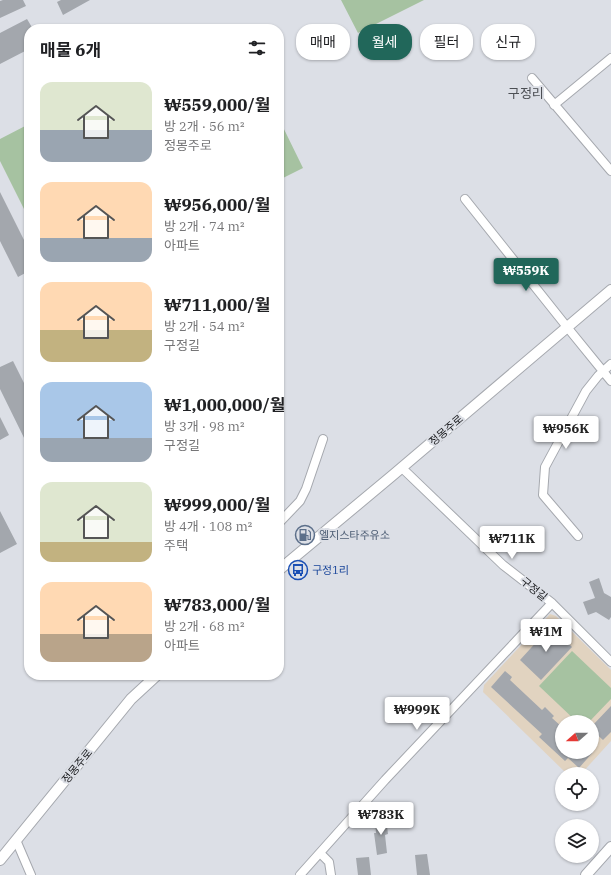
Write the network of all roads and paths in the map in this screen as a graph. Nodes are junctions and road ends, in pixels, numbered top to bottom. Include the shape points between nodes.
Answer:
1 (611, 58) edge
2 (532, 78) dead end
3 (554, 105) junction
4 (611, 171) edge
5 (465, 199) dead end
6 (611, 290) edge
7 (567, 327) junction
8 (611, 364) edge
9 (603, 371) junction
10 (611, 381) edge
11 (323, 439) dead end
12 (402, 468) junction
13 (284, 518) edge
14 (578, 536) dead end
15 (284, 566) edge
16 (552, 603) junction
17 (611, 662) edge
18 (152, 680) edge
19 (16, 840) junction
20 (611, 847) edge
21 (320, 853) junction
22 (0, 860) edge
23 (31, 875) edge
24 (300, 875) edge
25 (330, 875) edge
26 (586, 875) edge

1 - 3 street
2 - 3 street
3 - 4 street
5 - 7 street
6 - 7 main road, 정몽주로
7 - 9 street
7 - 12 main road, 정몽주로
8 - 9 street
9 - 10 street
9 - 14 street via 586,390 545,467 543,495
11 - 13 street via 306,489 300,501
12 - 15 main road, 정몽주로
12 - 16 street, 구정길 via 503,565
16 - 17 street, 구정길
16 - 21 street via 385,780
18 - 19 main road, 정몽주로 via 131,699
19 - 22 main road, 정몽주로
19 - 23 street
20 - 26 main road
21 - 24 street
21 - 25 street via 329,862

